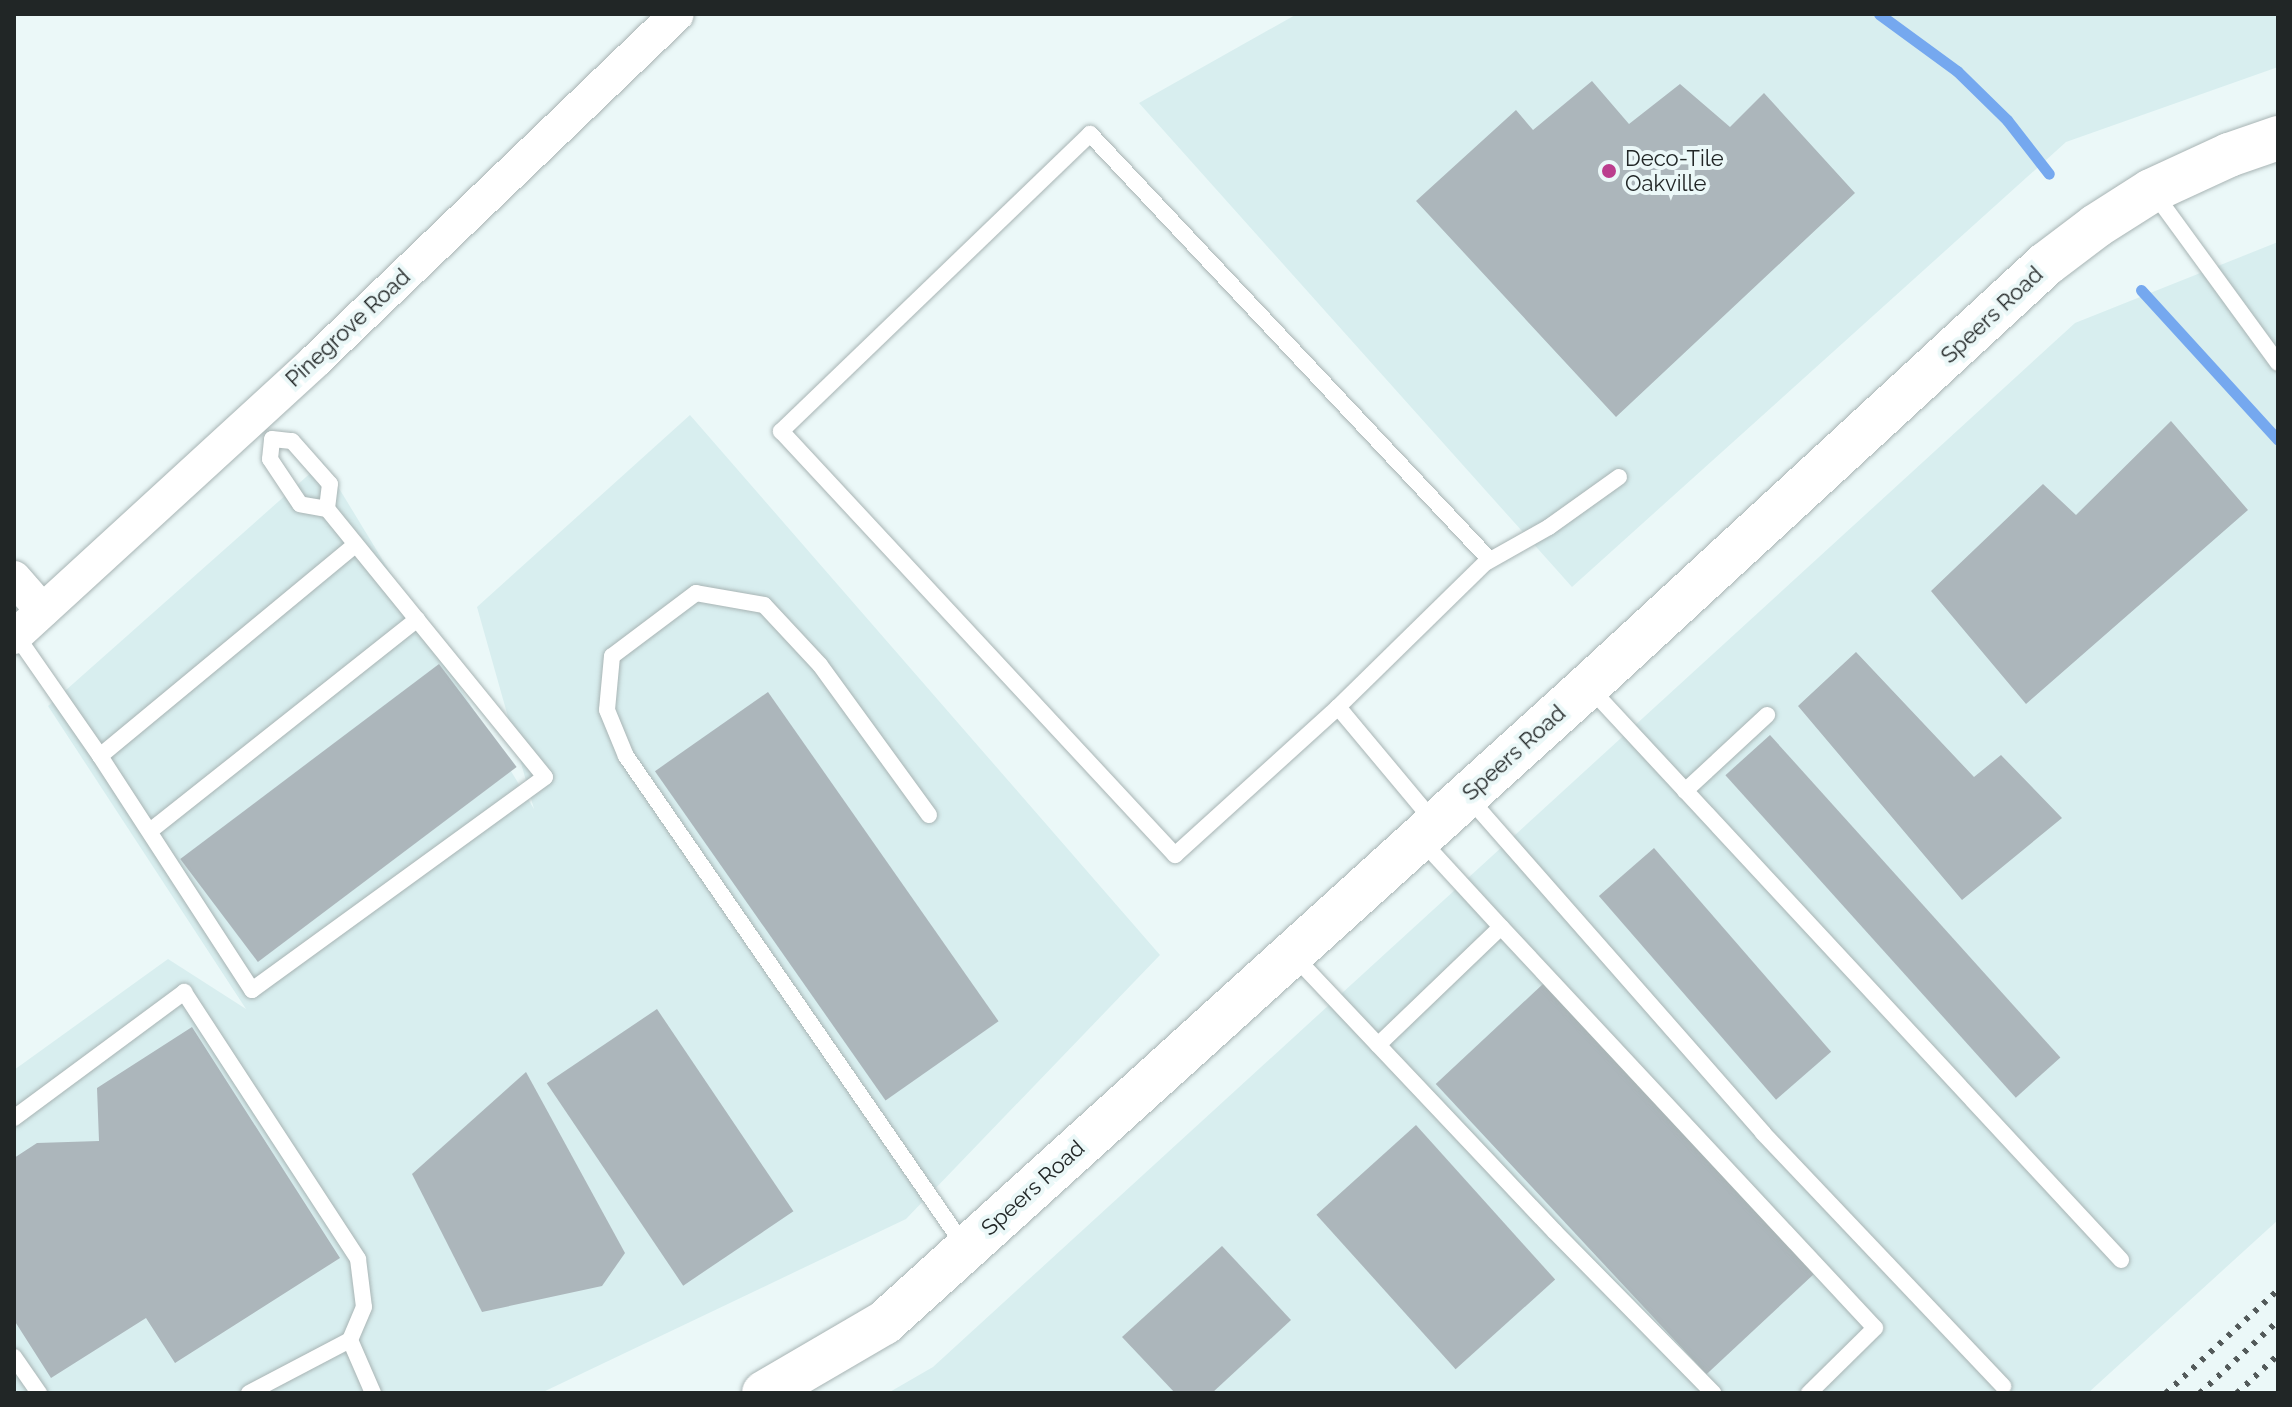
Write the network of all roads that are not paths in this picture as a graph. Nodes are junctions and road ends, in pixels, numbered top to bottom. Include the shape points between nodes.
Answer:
1 (677, 14) edge
2 (2278, 138) edge
3 (2151, 191) junction
4 (2278, 363) edge
5 (263, 428) junction
6 (1619, 477) dead end
7 (327, 509) junction
8 (355, 545) junction
9 (1487, 562) junction
10 (14, 578) edge
11 (42, 610) junction
12 (417, 619) junction
13 (15, 636) edge
14 (1588, 686) junction
15 (1338, 707) junction
16 (1767, 715) dead end
17 (100, 756) junction
18 (1685, 791) junction
19 (1467, 796) junction
20 (929, 815) dead end
21 (150, 831) junction
22 (1427, 831) junction
23 (1501, 927) junction
24 (1292, 953) junction
25 (1378, 1045) junction
26 (14, 1118) edge
27 (966, 1249) junction
28 (2121, 1260) dead end
29 (350, 1340) junction
30 (14, 1357) edge
31 (791, 1382) edge
32 (2003, 1386) dead end
33 (39, 1393) edge
34 (249, 1393) edge
35 (373, 1393) edge
36 (1713, 1393) edge
37 (1809, 1393) edge

1 - 5 street, Pinegrove Road
2 - 3 main road, Speers Road
3 - 4 lane
3 - 14 main road, Speers Road via 2046,264
5 - 7 lane via 270,459 300,504
5 - 7 lane via 292,441 330,484
5 - 11 street, Pinegrove Road
6 - 9 lane via 1549,527
7 - 8 lane
8 - 12 lane
8 - 17 lane
9 - 15 lane
9 - 15 lane via 1090,134 781,431 1175,855
10 - 11 street
11 - 13 street, Pinegrove Road
12 - 21 lane
12 - 21 lane via 545,777 252,990
13 - 17 lane
14 - 18 lane
14 - 19 main road, Speers Road
15 - 22 lane
16 - 18 lane
17 - 21 lane
18 - 28 lane
19 - 22 main road, Speers Road
19 - 32 lane via 1763,1133
20 - 27 lane via 820,665 764,605 696,593 612,656 607,710 626,756
22 - 23 lane
22 - 24 main road, Speers Road
23 - 25 lane
23 - 37 lane via 1875,1328
24 - 25 lane
24 - 27 main road, Speers Road
25 - 36 lane
26 - 29 lane via 184,992 358,1259 364,1307
27 - 31 main road, Speers Road via 884,1323
29 - 34 lane
29 - 35 lane
30 - 33 lane

